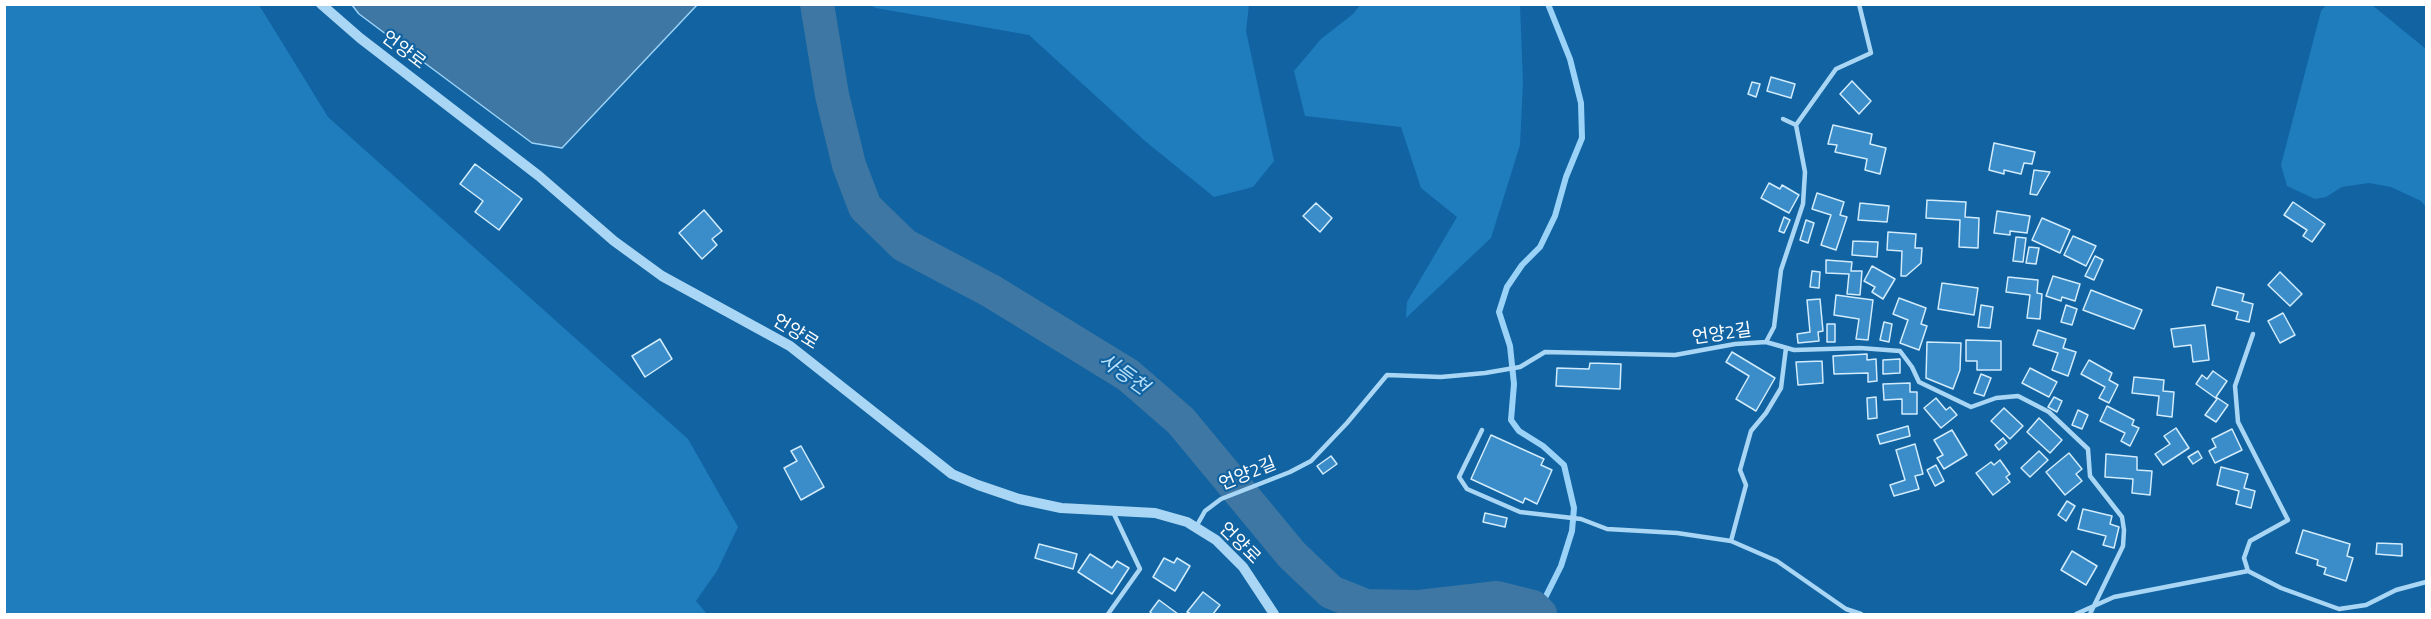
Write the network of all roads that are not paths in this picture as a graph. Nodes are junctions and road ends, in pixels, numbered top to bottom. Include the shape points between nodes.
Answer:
1 (321, 4) edge
2 (1859, 4) edge
3 (1783, 119) dead end
4 (1796, 125) junction
5 (2253, 334) dead end
6 (1766, 342) junction
7 (1786, 348) junction
8 (1482, 430) dead end
9 (1112, 509) junction
10 (1196, 527) junction
11 (1731, 541) junction
12 (2248, 571) junction
13 (2427, 582) edge
14 (2095, 605) junction
15 (1860, 614) edge
16 (1108, 615) edge
17 (1274, 615) edge
18 (2076, 615) edge
19 (2090, 615) edge

1 - 9 street, 언양로 via 539,176 614,241 662,276 790,346 952,474 1029,501 1061,508
2 - 4 lane via 1871,53 1836,69
3 - 4 lane
4 - 6 lane via 1805,172 1803,204 1781,270 1774,327
5 - 12 lane via 2235,386 2238,422 2288,520 2250,542 2244,558
6 - 7 lane, 언양2길
6 - 10 lane, 언양2길 via 1675,355 1545,352 1520,367 1507,369 1441,377 1387,375 1311,461 1221,499 1205,511
7 - 11 lane via 1781,388 1751,431 1740,470 1746,485
7 - 14 lane, 언양2길 via 1900,351 1919,382 1971,407 1996,398 2018,396 2049,412 2088,449 2090,476 2122,517 2123,546
8 - 11 lane via 1459,477 1467,489 1520,512 1581,519 1607,529
9 - 10 street, 언양로 via 1155,513
9 - 16 lane via 1140,569
10 - 17 street, 언양로 via 1216,540 1243,567
11 - 15 lane via 1777,561 1846,609
12 - 13 lane via 2339,609 2366,605 2396,590
12 - 14 lane via 2136,591
14 - 18 lane
14 - 19 lane, 언양2길

